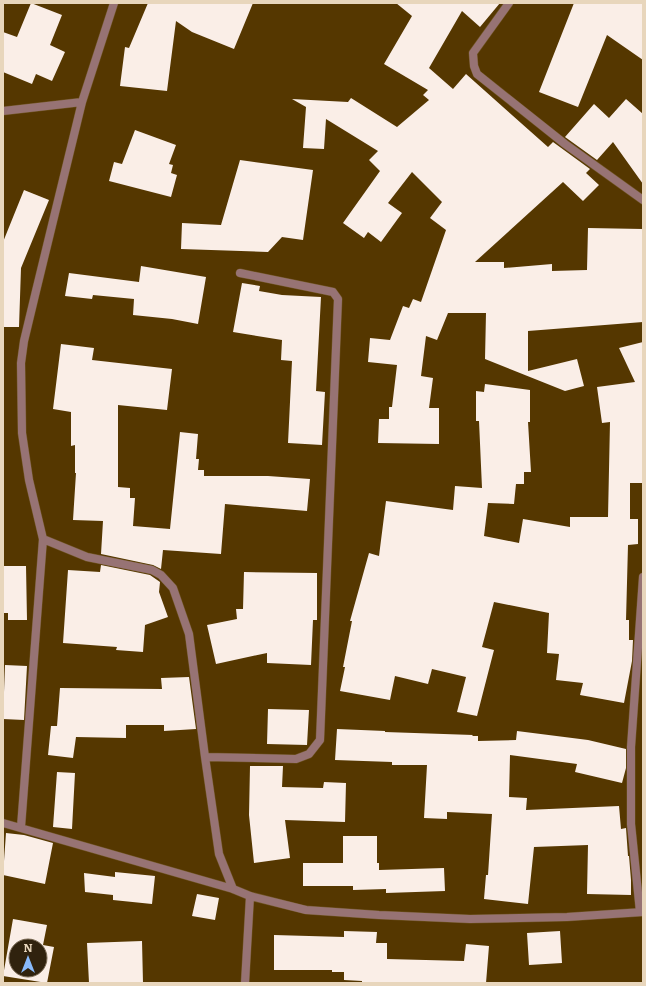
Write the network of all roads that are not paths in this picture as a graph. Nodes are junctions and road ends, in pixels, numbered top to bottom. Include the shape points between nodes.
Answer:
1 (114, 3) edge
2 (509, 3) edge
3 (82, 102) junction
4 (3, 111) edge
5 (643, 200) edge
6 (240, 273) dead end
7 (43, 539) junction
8 (643, 577) edge
9 (204, 757) junction
10 (3, 823) edge
11 (21, 827) junction
12 (233, 889) junction
13 (250, 896) junction
14 (641, 912) edge
15 (245, 983) edge

1 - 3 street
2 - 5 street via 473,53 477,74 565,144
3 - 4 street
3 - 7 street via 21,363 22,433 29,480
6 - 9 street via 333,292 338,299 320,740 309,754 296,759
7 - 9 street via 87,557 152,570 161,575 173,588 189,634
7 - 11 street
8 - 14 street via 631,747 631,824
9 - 12 street via 219,854
10 - 11 street
11 - 12 street
12 - 13 street
13 - 14 street via 306,910 470,919
13 - 15 street

